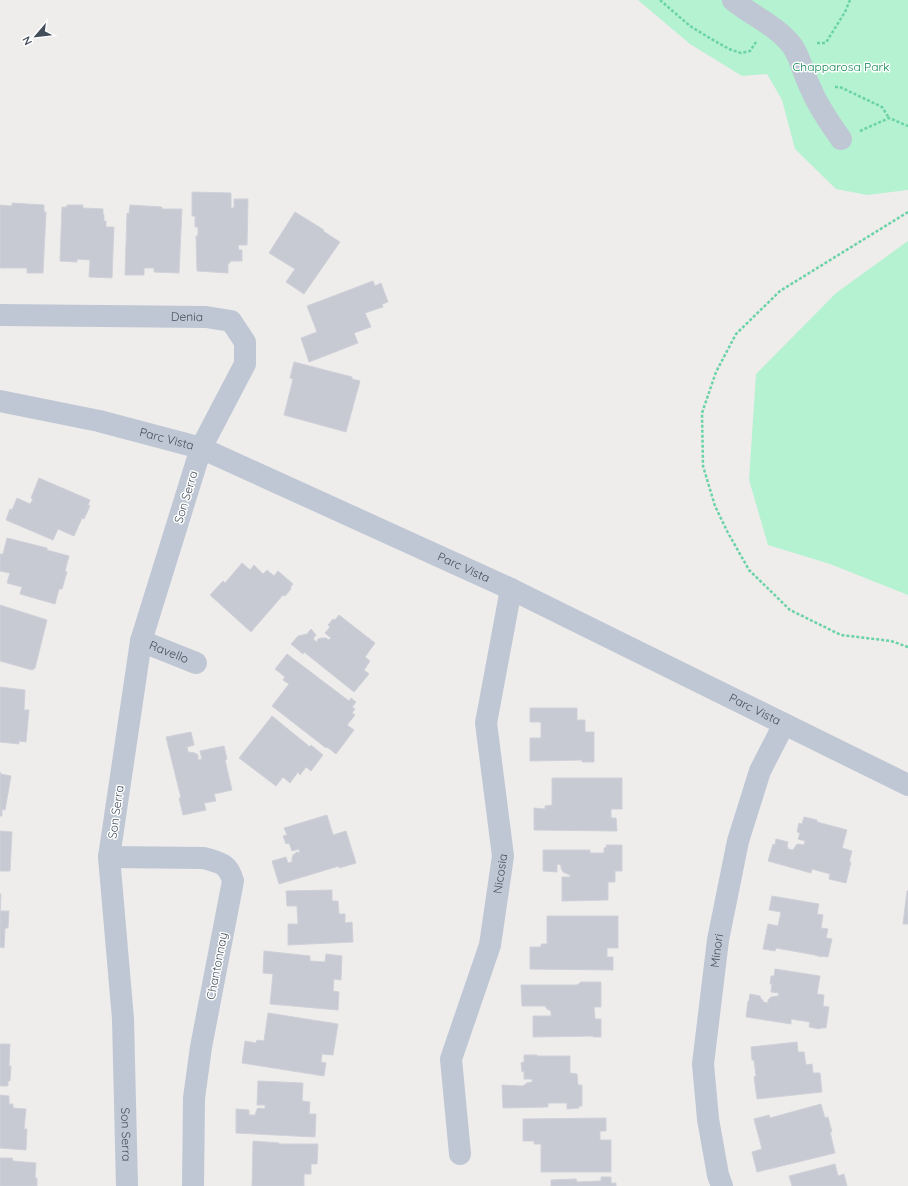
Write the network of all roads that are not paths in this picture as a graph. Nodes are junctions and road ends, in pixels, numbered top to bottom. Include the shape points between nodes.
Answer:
1 (733, 0) edge
2 (841, 139) road end
3 (0, 315) edge
4 (0, 401) edge
5 (201, 448) junction
6 (511, 589) junction
7 (142, 641) junction
8 (196, 663) dead end
9 (784, 724) junction
10 (908, 784) edge
11 (109, 857) junction
12 (460, 1154) dead end
13 (127, 1186) edge
14 (193, 1186) edge
15 (722, 1186) edge

1 - 2 street via 782,34 794,48 818,105
3 - 5 street, Denia via 206,317 231,321 245,342 245,364
4 - 5 street, Parc Vista via 99,421
5 - 6 street, Parc Vista
5 - 7 street, Son Serra
6 - 9 street, Parc Vista
6 - 12 street, Nicosia via 486,723 503,856 490,945 451,1059
7 - 8 street, Ravello
7 - 11 street, Son Serra
9 - 10 street, Parc Vista
9 - 15 street, Minori via 760,771 738,841 718,940 703,1064 708,1120
11 - 13 street, Son Serra via 123,1019
11 - 14 street, Chantonnay via 204,858 219,862 230,870 233,881 201,1047 194,1098

